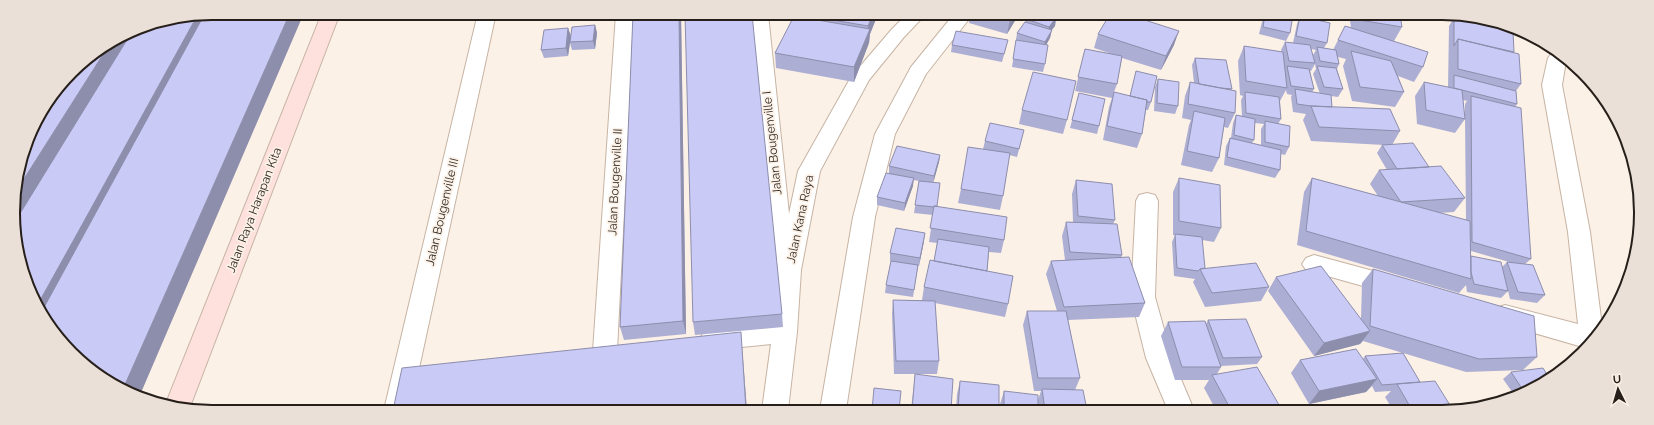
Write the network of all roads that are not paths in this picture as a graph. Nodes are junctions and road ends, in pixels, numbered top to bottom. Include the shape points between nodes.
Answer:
1 (328, 20) edge
2 (485, 20) edge
3 (625, 20) edge
4 (760, 20) edge
5 (911, 20) edge
6 (959, 20) edge
7 (1557, 58) edge
8 (1147, 201) dead end
9 (1314, 264) dead end
10 (789, 270) junction
11 (1414, 291) edge
12 (1483, 309) edge
13 (785, 332) junction
14 (1590, 334) edge
15 (1587, 338) edge
16 (691, 342) edge
17 (581, 353) edge
18 (430, 367) edge
19 (406, 369) junction
20 (178, 402) edge
21 (398, 405) edge
22 (776, 405) edge
23 (834, 405) edge
24 (1179, 405) edge

1 - 20 street, Jalan Raya Harapan Kita
2 - 19 street, Jalan Bougenville III
3 - 17 street, Jalan Bougenville II via 617,350
4 - 10 street, Jalan Bougenville I via 782,254
5 - 10 street, Jalan Kana Raya via 861,77 809,171
6 - 23 street via 918,71 885,134 864,217
7 - 14 street via 1552,85 1579,232
8 - 24 street via 1143,297 1159,358
9 - 11 street
10 - 13 street, Jalan Kana Raya
12 - 15 street
13 - 16 street
13 - 22 street, Jalan Kana Raya
18 - 19 street
19 - 21 street, Jalan Bougenville III

